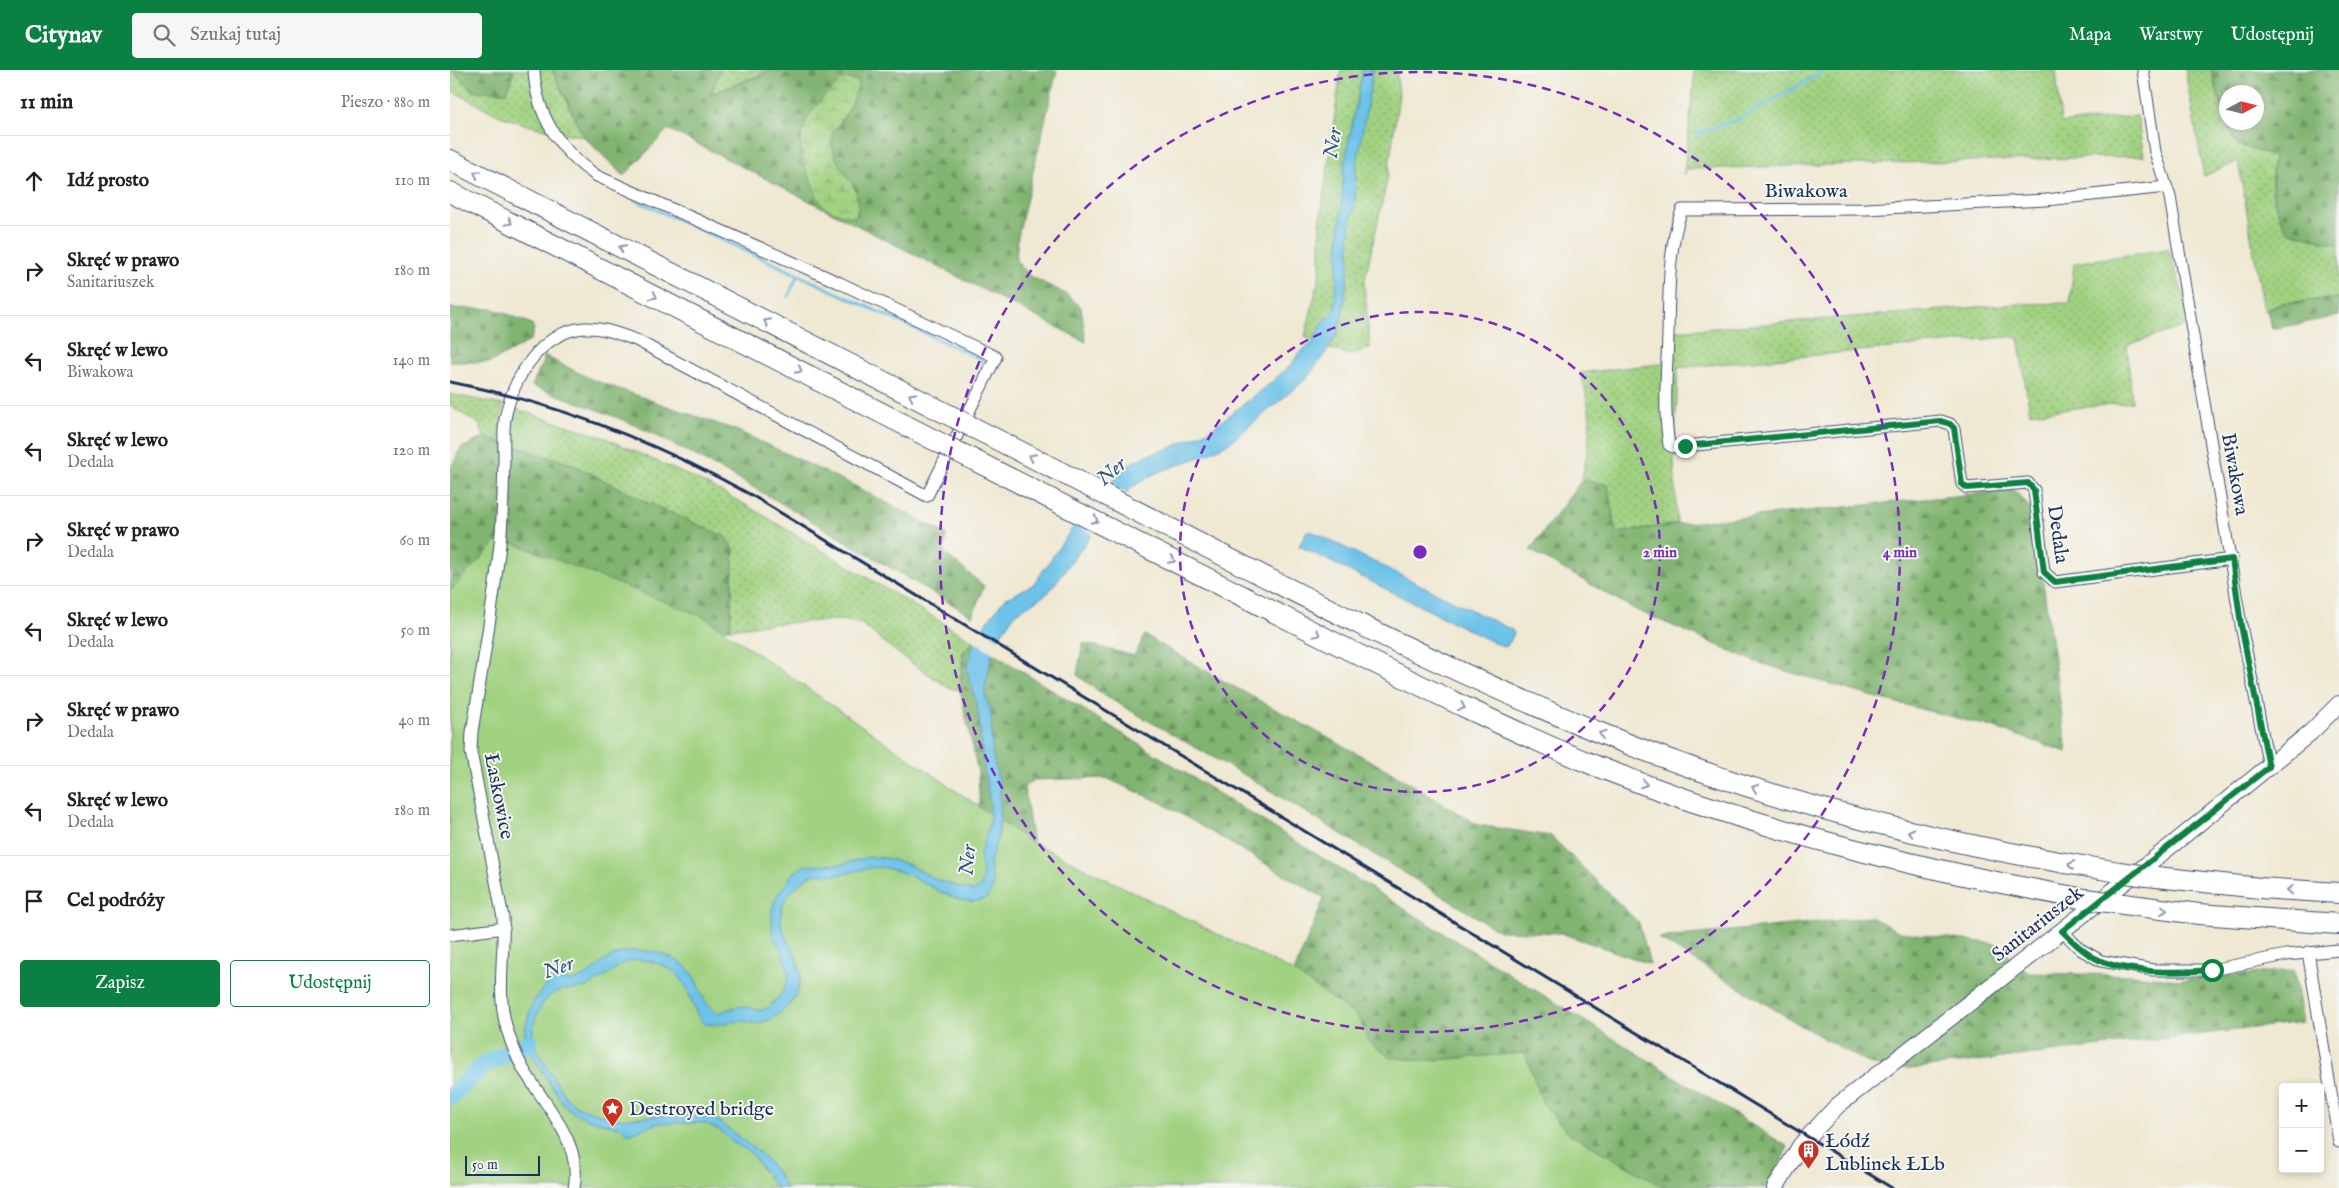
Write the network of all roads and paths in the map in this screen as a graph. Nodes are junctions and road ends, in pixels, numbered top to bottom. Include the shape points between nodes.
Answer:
1 (534, 70) edge
2 (2143, 70) edge
3 (450, 160) edge
4 (2166, 187) junction
5 (450, 192) edge
6 (1669, 444) joint
7 (2232, 559) junction
8 (2339, 704) edge
9 (2269, 767) junction
10 (2339, 893) edge
11 (2339, 924) edge
12 (504, 928) junction
13 (2062, 931) junction
14 (450, 935) edge
15 (2339, 950) edge
16 (2308, 952) junction
17 (2339, 1142) edge
18 (574, 1188) edge
19 (1775, 1188) edge

1 - 12 street, Łaskowice via 535,90 545,119 569,154 597,176 996,356 927,496 636,340 608,330 585,328 570,331 539,349 511,396 504,424 503,517 494,601 472,732 471,752
2 - 4 street, Biwakowa via 2155,152
10 -> 3 highway, bridge via 2147,876 1990,850 1850,818 1717,776 1608,736 1501,690 1308,598
4 - 6 street, Biwakowa via 2046,200 1866,209 1682,210 1676,225 1669,294 1665,418
4 - 7 street, Biwakowa
5 -> 11 highway, bridge via 1462,707 1604,768 1684,798 1836,845 1978,880 2085,899 2199,914
6 - 7 street, Dedala via 1685,446 1941,421 1954,428 1962,484 1967,488 2028,483 2034,490 2044,572 2055,582
7 - 9 street, Biwakowa via 2241,625
8 - 9 street, Sanitariuszek
9 - 13 street, Sanitariuszek
12 - 14 street
12 - 18 street, Łaskowice via 503,1001 509,1034 520,1062 572,1150 576,1172
13 - 16 street via 2080,949 2101,961 2145,969 2212,970
13 - 19 street, Sanitariuszek via 1833,1108 1801,1145
15 - 16 street
16 - 17 street

